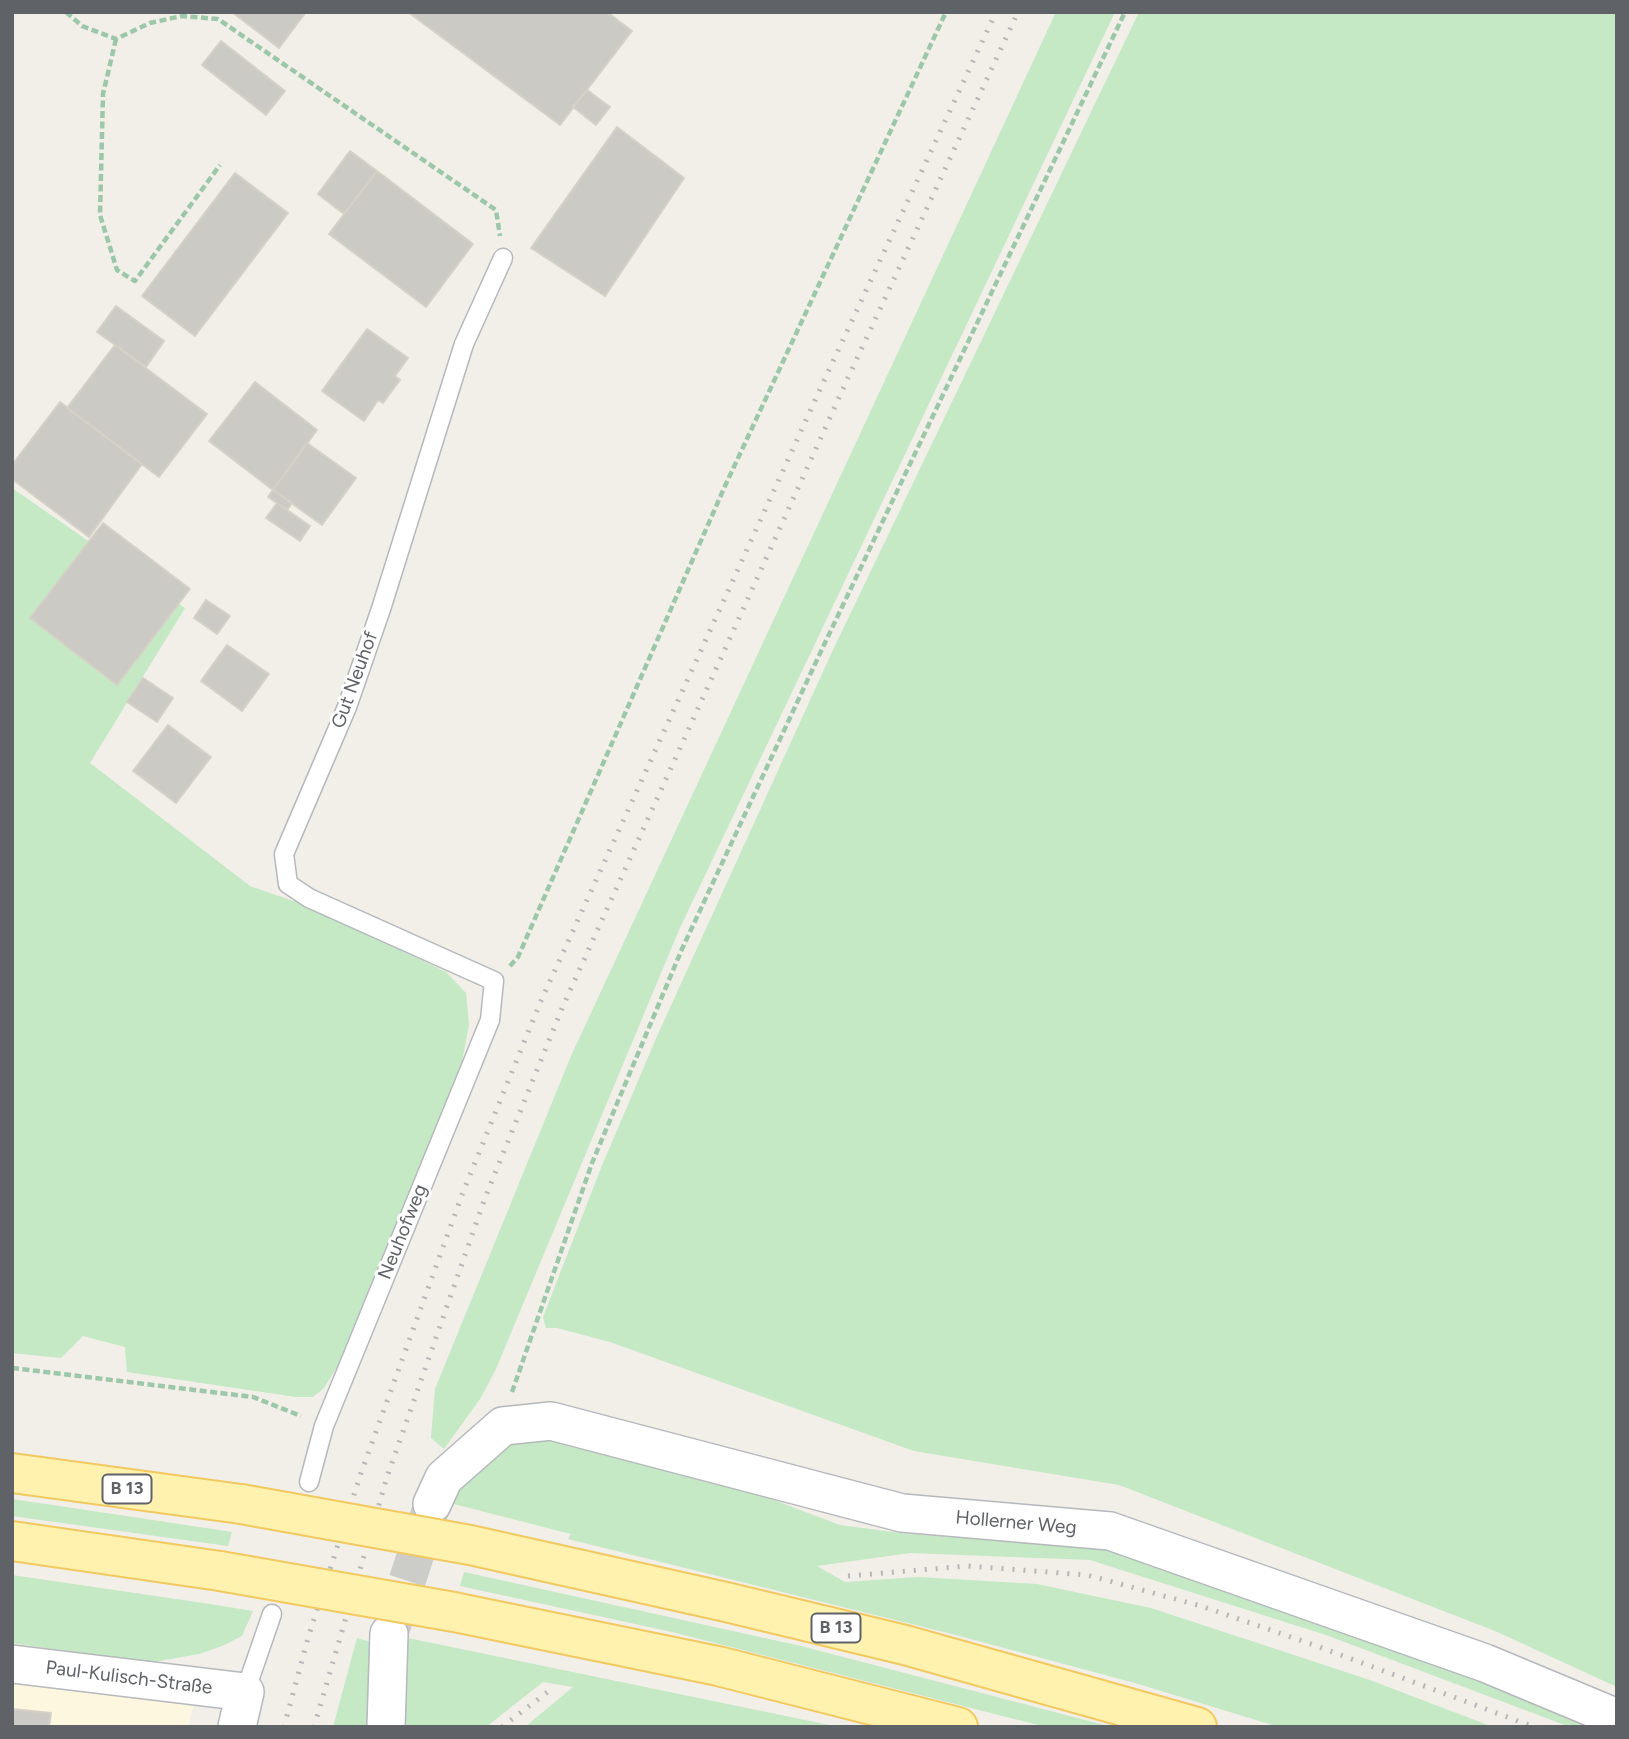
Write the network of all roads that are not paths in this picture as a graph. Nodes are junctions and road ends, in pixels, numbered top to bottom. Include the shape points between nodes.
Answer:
1 (503, 258) road end
2 (494, 981) joint
3 (12, 1473) edge
4 (309, 1482) dead end
5 (432, 1504) tunnel mouth
6 (12, 1541) edge
7 (272, 1614) dead end
8 (389, 1634) tunnel mouth
9 (12, 1664) edge
10 (241, 1709) edge
11 (1617, 1718) edge
12 (386, 1727) edge
13 (958, 1727) edge
14 (1197, 1727) edge

1 - 2 lane, Gut Neuhof via 464,344 347,708 284,854 288,884 309,898
2 - 4 lane, Neuhofweg via 490,1020 324,1426
3 - 14 main road, B 13, bridge via 241,1504 470,1545 905,1645
5 - 11 street, Hollerner Weg via 444,1478 503,1426 551,1421 902,1513 1110,1531 1485,1663
6 - 13 main road, bridge via 454,1612 718,1666
7 - 10 lane
8 - 12 street
9 - 10 street, Paul-Kulisch-Straße

